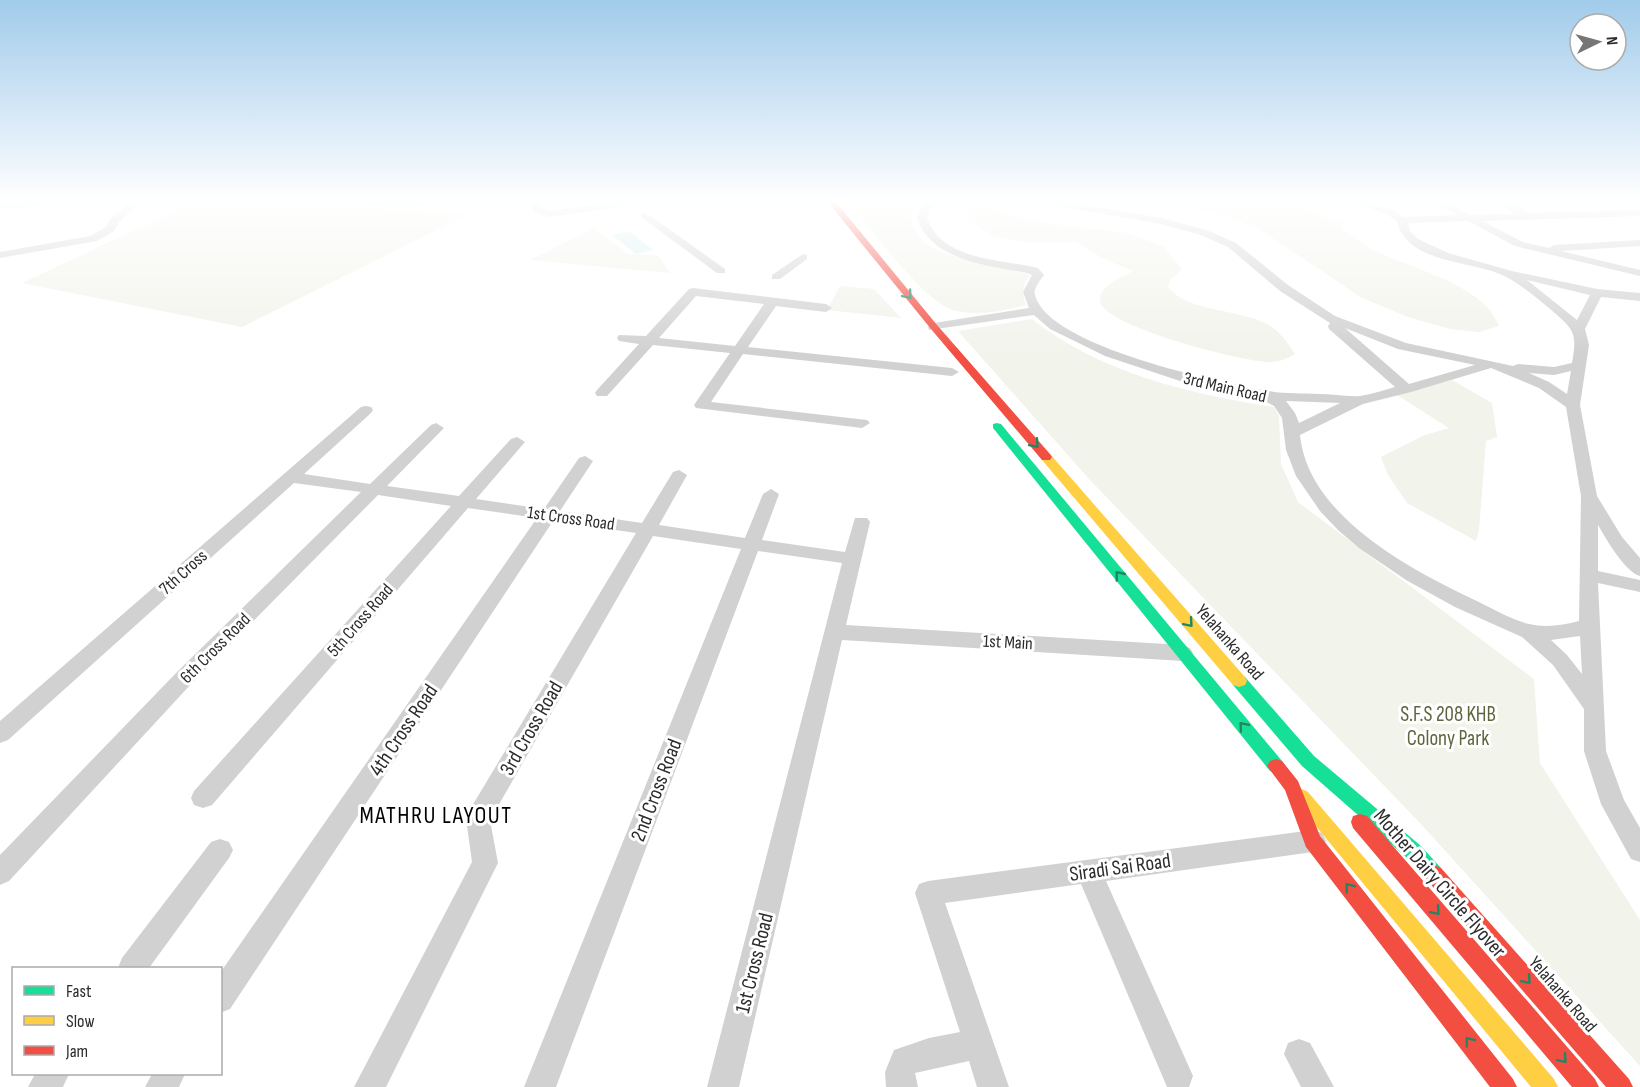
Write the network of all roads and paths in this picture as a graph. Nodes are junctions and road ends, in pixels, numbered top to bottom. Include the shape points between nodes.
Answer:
1 (18, 252) edge
2 (695, 252) edge
3 (872, 252) edge
4 (955, 252) edge
5 (1239, 252) edge
6 (1438, 252) edge
7 (1547, 252) edge
8 (0, 255) edge
9 (803, 256) dead end
10 (721, 271) dead end
11 (1503, 271) junction
12 (1640, 273) edge
13 (776, 277) dead end
14 (1597, 293) junction
15 (1640, 297) edge
16 (772, 302) junction
17 (826, 308) dead end
18 (1317, 311) junction
19 (1037, 312) junction
20 (934, 327) junction
21 (1580, 329) junction
22 (624, 338) dead end
23 (649, 340) junction
24 (740, 350) junction
25 (937, 355) dead end
26 (1493, 363) junction
27 (1577, 366) junction
28 (955, 376) joint
29 (1406, 389) junction
30 (602, 393) dead end
31 (1270, 396) junction
32 (1360, 400) junction
33 (1573, 405) junction
34 (366, 410) dead end
35 (988, 416) dead end
36 (862, 423) dead end
37 (436, 428) dead end
38 (1293, 432) junction
39 (517, 442) dead end
40 (585, 461) dead end
41 (679, 475) dead end
42 (290, 477) junction
43 (376, 490) junction
44 (771, 494) dead end
45 (1589, 496) junction
46 (464, 502) junction
47 (549, 515) junction
48 (861, 522) dead end
49 (647, 529) junction
50 (752, 544) junction
51 (852, 559) junction
52 (1640, 570) edge
53 (1588, 575) junction
54 (1640, 586) edge
55 (1589, 626) junction
56 (834, 632) junction
57 (1529, 632) junction
58 (1182, 653) junction
59 (1595, 708) junction
60 (0, 734) edge
61 (1308, 760) junction
62 (1292, 786) junction
63 (203, 798) dead end
64 (1313, 841) junction
65 (220, 850) dead end
66 (1640, 851) edge
67 (1089, 872) junction
68 (0, 873) edge
69 (133, 967) edge
70 (222, 996) edge
71 (979, 1044) junction
72 (1299, 1054) dead end
73 (53, 1075) edge
74 (1178, 1076) dead end
75 (44, 1087) edge
76 (370, 1087) edge
77 (540, 1087) edge
78 (723, 1087) edge
79 (902, 1087) edge
80 (993, 1087) edge
81 (1318, 1087) edge
82 (1505, 1087) edge
83 (1546, 1087) edge
84 (1587, 1087) edge
85 (1621, 1087) edge

1 - 8 street
2 - 10 street
3 -> 20 main road, Yelahanka Road
4 - 19 street via 1034,270 1038,275 1029,294
5 - 18 street
6 - 11 street
7 - 12 street
9 - 13 street
11 - 14 street
11 - 21 street via 1552,304
14 - 15 street
14 - 21 street
16 - 17 street
16 - 23 street via 693,292
16 - 24 street
18 - 26 street via 1404,346
18 - 29 street
19 - 20 street
19 - 31 street, 3rd Main Road via 1078,339 1137,364 1204,384
20 -> 61 main road, Yelahanka Road
21 - 27 street via 1582,345
22 - 23 street
23 - 24 street
23 - 30 street
24 - 28 street
24 - 36 street via 701,405
25 - 28 main road
26 - 27 street via 1554,371
26 - 29 street
26 - 33 street via 1544,385
27 - 33 street
29 - 32 street
31 - 32 street
31 - 38 street, 3rd Main Road via 1291,416
32 - 38 street
33 - 45 street
34 - 42 street, 7th Cross
58 -> 35 main road
37 - 43 street, 6th Cross Road
38 - 57 street, 3rd Main Road via 1296,458 1312,489 1361,539 1436,588
39 - 46 street, 5th Cross Road
40 - 47 street, 4th Cross Road
41 - 49 street, 3rd Cross Road
42 - 43 street, 1st Cross Road
42 - 60 street, 7th Cross
43 - 46 street, 1st Cross Road
43 - 68 street, 6th Cross Road via 185,677
44 - 50 street, 2nd Cross Road
45 - 52 street via 1615,540
45 - 53 street
46 - 47 street, 1st Cross Road
46 - 63 street, 5th Cross Road
47 - 49 street, 1st Cross Road
47 - 70 street, 4th Cross Road
48 - 51 street, 1st Cross Road
49 - 50 street, 1st Cross Road
49 - 76 street, 3rd Cross Road via 478,819 485,863
50 - 51 street, 1st Cross Road
50 - 77 street, 2nd Cross Road
51 - 56 street, 1st Cross Road
53 - 54 street
53 - 55 street
55 - 57 street, 3rd Main Road via 1551,634
55 - 59 street
56 - 58 street, 1st Main
56 - 78 street, 1st Cross Road
57 - 59 street via 1560,660
62 -> 58 main road
59 - 66 street via 1595,751 1602,777
61 -> 84 main road, Mother Dairy Circle Flyover
61 -> 85 main road, Yelahanka Road via 1414,852
62 - 64 main road
62 - 83 main road
64 - 67 street, Siradi Sai Road
82 -> 64 main road
65 - 69 street
67 - 71 street, Siradi Sai Road via 928,893
67 - 74 street
71 - 79 street via 905,1061 900,1072
71 - 80 street
72 - 81 street
73 - 75 street

